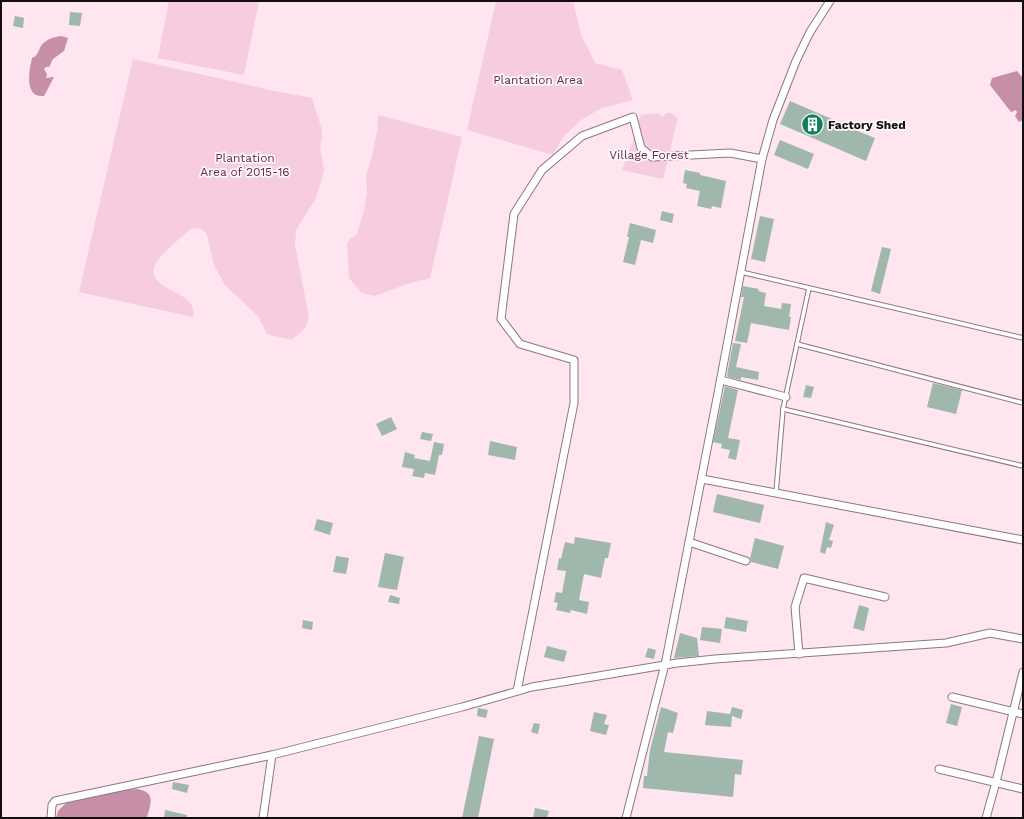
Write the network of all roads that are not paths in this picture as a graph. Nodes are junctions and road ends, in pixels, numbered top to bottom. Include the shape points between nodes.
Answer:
1 (830, 1) edge
2 (762, 159) junction
3 (741, 272) junction
4 (809, 288) junction
5 (1023, 338) edge
6 (797, 344) junction
7 (721, 380) junction
8 (786, 397) junction
9 (1023, 403) edge
10 (784, 409) junction
11 (1023, 466) edge
12 (702, 479) junction
13 (776, 493) junction
14 (1023, 540) edge
15 (689, 542) junction
16 (746, 561) dead end
17 (885, 598) dead end
18 (1023, 639) edge
19 (799, 654) junction
20 (665, 666) junction
21 (1023, 672) edge
22 (517, 691) junction
23 (952, 697) dead end
24 (1013, 712) junction
25 (1023, 714) edge
26 (272, 755) junction
27 (938, 769) dead end
28 (996, 782) junction
29 (1023, 789) edge
30 (51, 818) edge
31 (263, 818) edge
32 (626, 818) edge
33 (986, 818) edge

1 - 2 street via 810,32 796,61 773,120
2 - 3 street
2 - 22 street via 730,153 652,156 640,148 633,117 582,136 542,170 514,214 502,318 520,344 574,360 574,403
3 - 4 lane
3 - 7 street
4 - 5 lane
4 - 6 lane
6 - 8 lane
6 - 9 lane
7 - 8 street
7 - 12 street
8 - 10 lane
10 - 11 lane
10 - 13 lane
12 - 13 street
12 - 15 street
13 - 14 street
15 - 16 street
15 - 20 street
17 - 19 street via 804,578 795,606
18 - 19 street via 990,633 946,643
19 - 20 street via 715,659
20 - 22 street
20 - 32 street
21 - 24 street
22 - 26 street
23 - 24 street
24 - 25 street
24 - 28 street
26 - 30 street via 55,801 52,805
26 - 31 street
27 - 28 street
28 - 29 street
28 - 33 street

